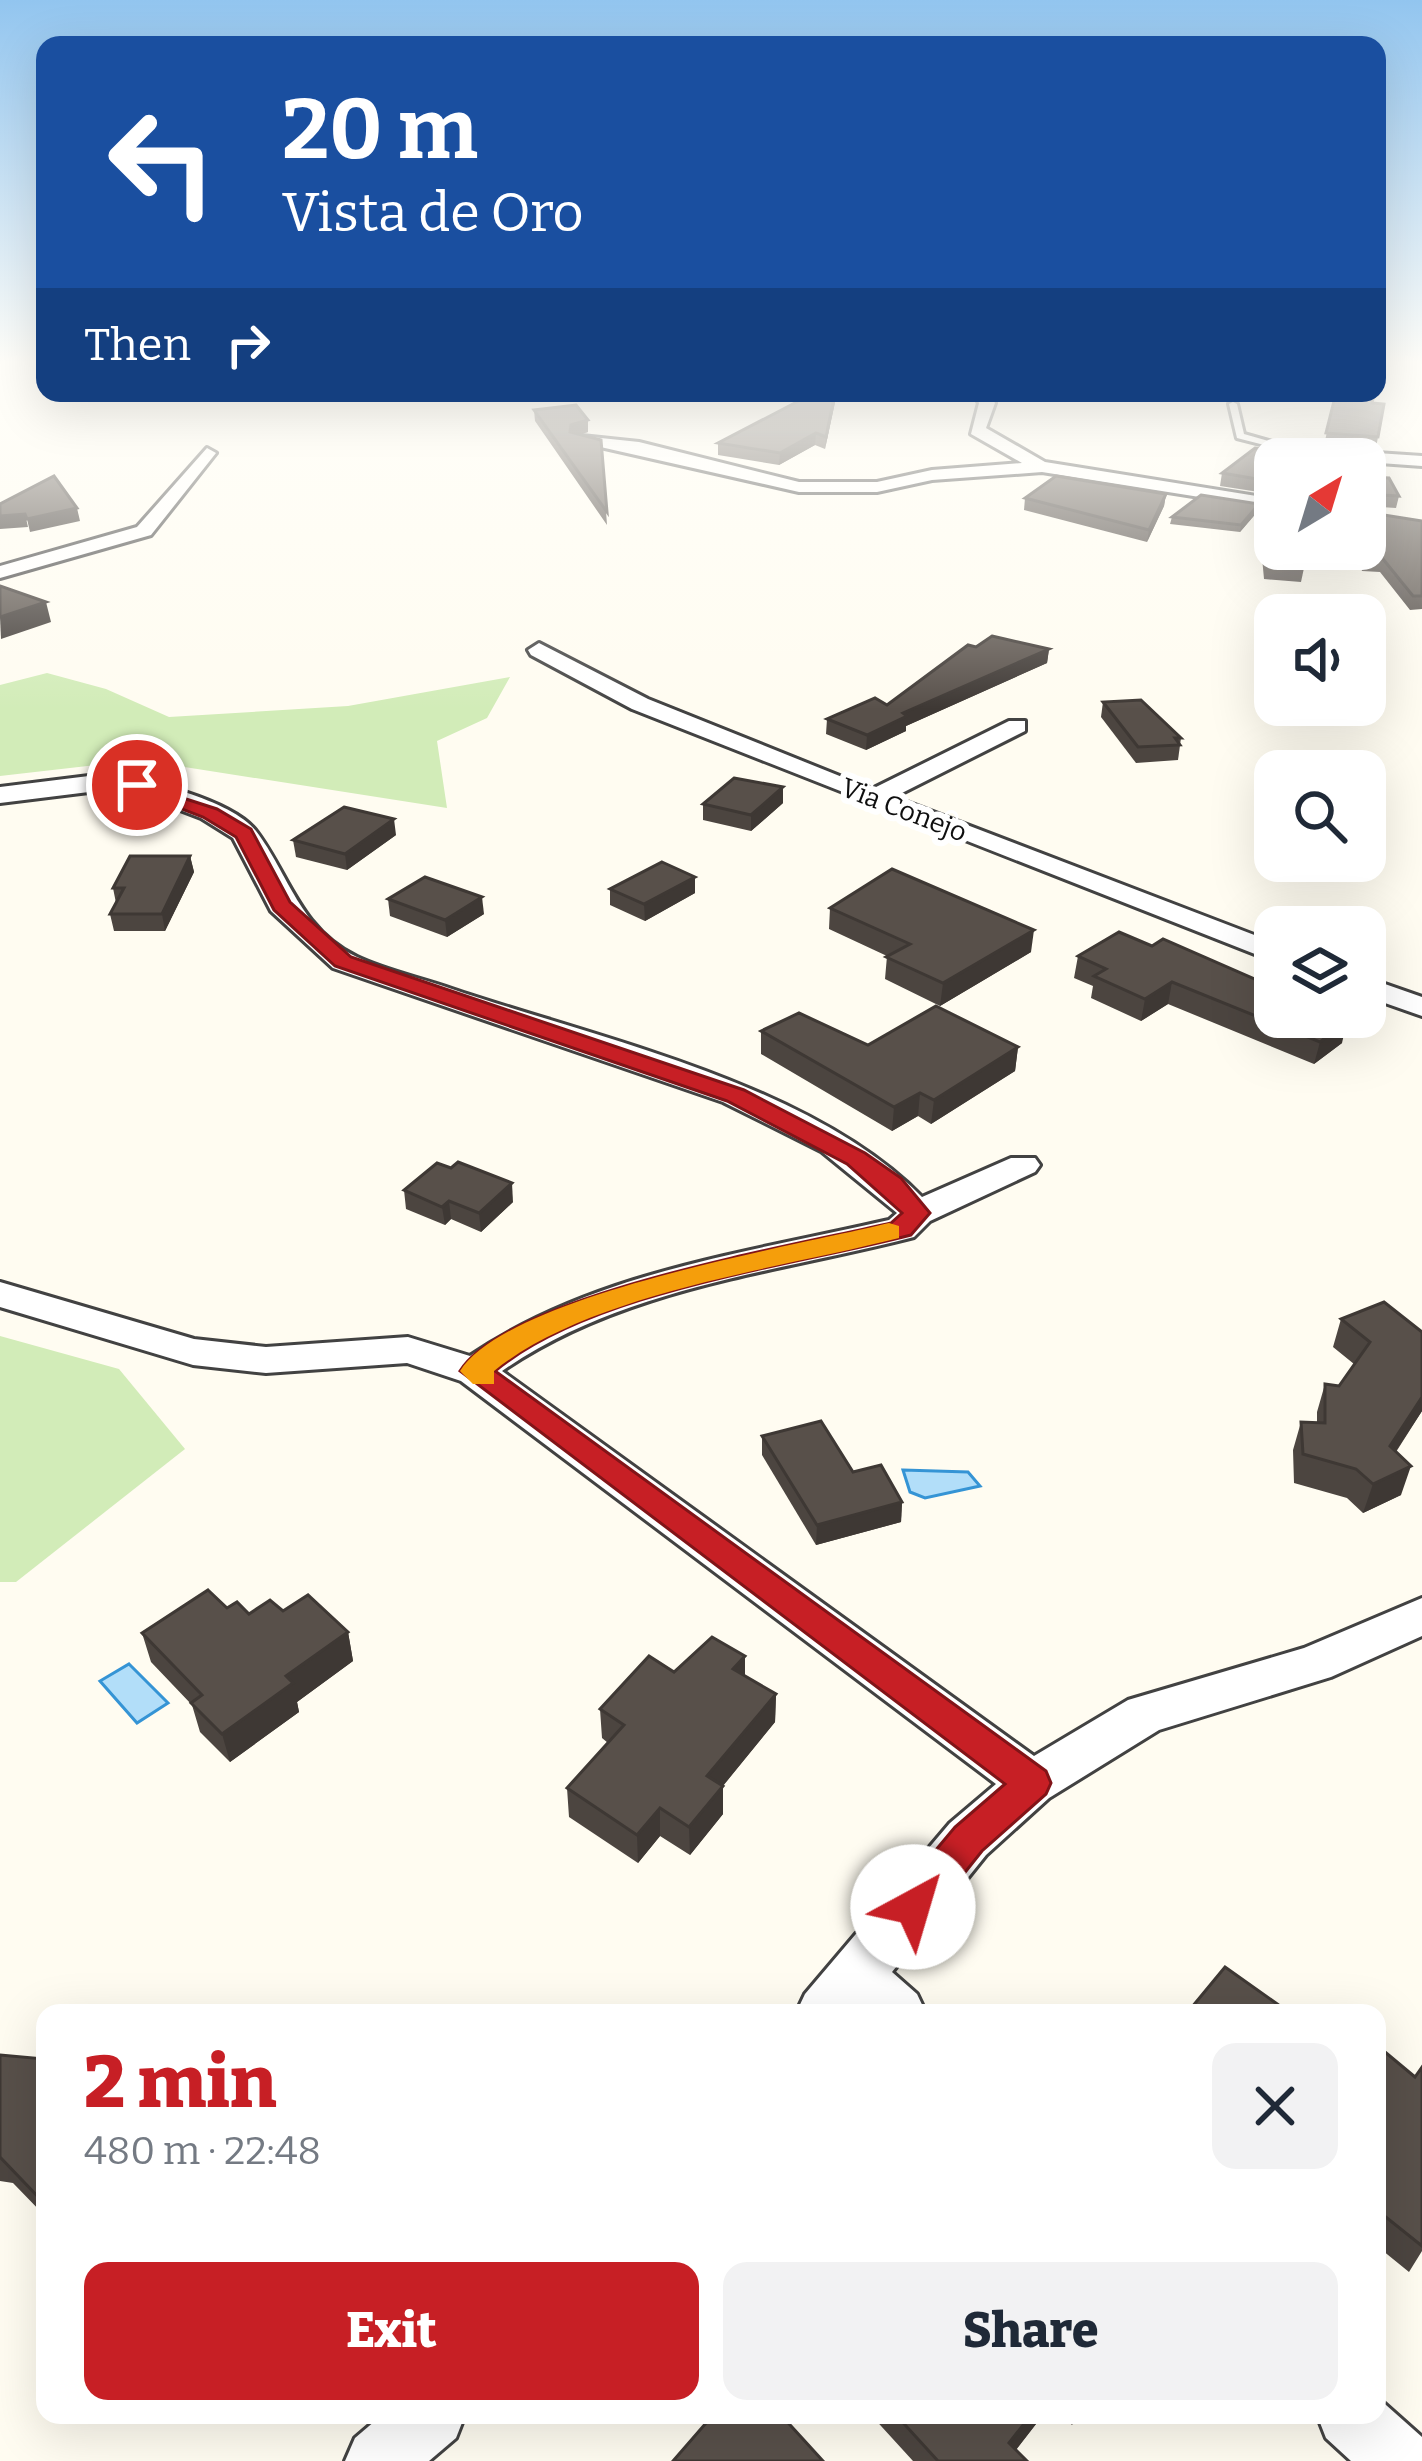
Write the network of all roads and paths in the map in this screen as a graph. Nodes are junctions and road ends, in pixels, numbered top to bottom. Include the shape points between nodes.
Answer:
1 (186, 479) edge
2 (766, 479) edge
3 (919, 479) edge
4 (1117, 479) edge
5 (1254, 501) edge
6 (0, 572) edge
7 (539, 650) dead end
8 (1017, 726) dead end
9 (0, 795) edge
10 (873, 798) junction
11 (1254, 945) edge
12 (1386, 994) edge
13 (1422, 1007) edge
14 (1023, 1165) dead end
15 (917, 1213) junction
16 (0, 1294) edge
17 (475, 1371) junction
18 (1422, 1616) edge
19 (1032, 1783) junction
20 (841, 1994) edge
21 (871, 2004) edge
22 (423, 2424) edge
23 (1359, 2424) edge
24 (378, 2461) edge
25 (1400, 2461) edge

1 - 6 street via 144,531
2 - 3 street via 877,488
4 - 5 street
7 - 10 street, Via Conejo via 640,704
8 - 10 street
9 - 15 street via 104,782 137,785 210,813 244,833 281,905 343,962 755,1104 856,1158
10 - 11 street, Via Conejo
12 - 13 street
14 - 15 street
15 - 17 street via 901,1229 611,1300 512,1341
16 - 17 street via 193,1352 266,1360 408,1350
17 - 19 street
18 - 19 street via 1315,1664 1145,1714
19 - 20 street via 968,1839
20 - 21 street
22 - 24 street
23 - 25 street

